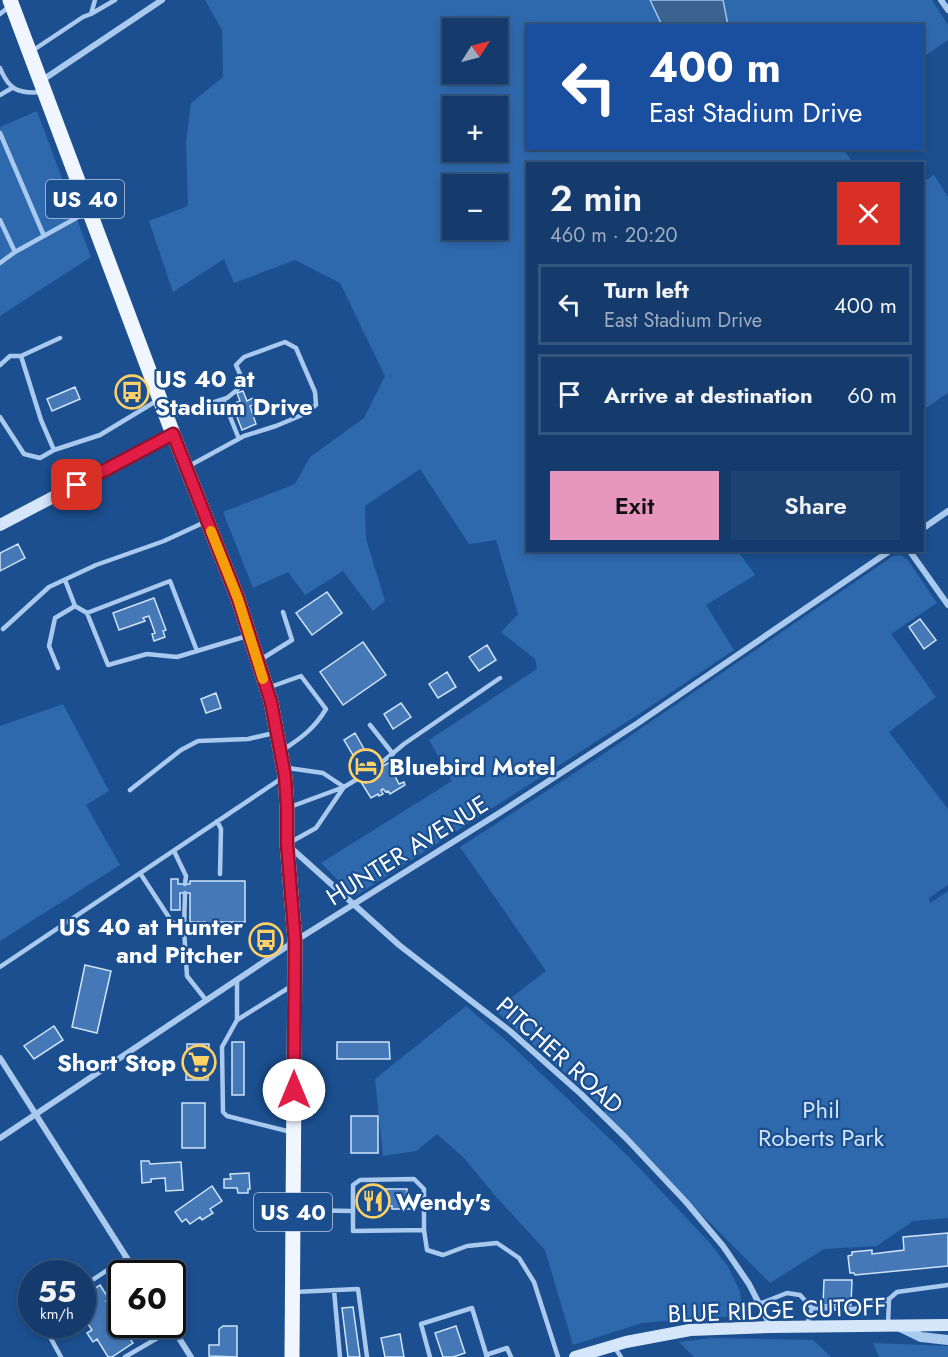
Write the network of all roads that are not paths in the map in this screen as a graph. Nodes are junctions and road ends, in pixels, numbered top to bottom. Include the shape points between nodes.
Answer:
1 (95, 0) edge
2 (115, 0) edge
3 (162, 0) edge
4 (941, 0) edge
5 (7, 6) edge
6 (948, 10) edge
7 (91, 14) junction
8 (30, 53) junction
9 (0, 68) edge
10 (43, 86) junction
11 (12, 88) junction
12 (0, 95) edge
13 (0, 133) edge
14 (89, 210) junction
15 (0, 220) edge
16 (44, 236) junction
17 (15, 252) junction
18 (0, 263) edge
19 (60, 338) dead end
20 (21, 356) junction
21 (0, 365) edge
22 (160, 398) junction
23 (223, 399) junction
24 (0, 417) edge
25 (167, 417) junction
26 (173, 434) junction
27 (238, 439) junction
28 (54, 450) junction
29 (186, 467) junction
30 (948, 511) edge
31 (208, 521) junction
32 (0, 525) edge
33 (924, 528) edge
34 (888, 552) edge
35 (910, 552) edge
36 (65, 580) junction
37 (948, 605) edge
38 (75, 606) junction
39 (283, 612) dead end
40 (87, 613) junction
41 (3, 629) dead end
42 (250, 636) junction
43 (197, 651) junction
44 (258, 661) junction
45 (58, 668) dead end
46 (500, 678) dead end
47 (267, 689) junction
48 (370, 725) dead end
49 (277, 733) junction
50 (280, 751) junction
51 (393, 754) junction
52 (375, 768) dead end
53 (284, 772) junction
54 (364, 776) dead end
55 (344, 788) junction
56 (130, 790) dead end
57 (287, 808) junction
58 (217, 821) junction
59 (287, 844) junction
60 (174, 850) junction
61 (140, 873) junction
62 (220, 874) dead end
63 (186, 884) dead end
64 (185, 893) dead end
65 (355, 904) junction
66 (184, 929) junction
67 (295, 941) junction
68 (0, 967) edge
69 (237, 980) junction
70 (295, 984) junction
71 (206, 1000) junction
72 (237, 1020) junction
73 (0, 1058) edge
74 (36, 1114) junction
75 (294, 1133) junction
76 (0, 1138) edge
77 (293, 1210) junction
78 (352, 1211) junction
79 (424, 1230) junction
80 (127, 1257) junction
81 (129, 1260) edge
82 (96, 1278) edge
83 (948, 1286) edge
84 (334, 1290) junction
85 (292, 1292) junction
86 (889, 1299) junction
87 (759, 1304) junction
88 (812, 1308) junction
89 (948, 1324) edge
90 (893, 1326) junction
91 (771, 1327) junction
92 (806, 1327) junction
93 (50, 1338) edge
94 (154, 1338) edge
95 (178, 1338) edge
96 (948, 1340) edge
97 (613, 1346) junction
98 (487, 1356) edge
99 (579, 1356) edge
100 (61, 1357) edge
101 (125, 1357) edge
102 (191, 1357) edge
103 (292, 1357) edge
104 (340, 1357) edge
105 (367, 1357) edge
106 (430, 1357) edge
107 (510, 1357) edge
108 (558, 1357) edge
109 (621, 1357) edge

1 - 7 lane
2 - 7 lane
3 - 10 street
4 - 6 street
5 - 8 main road, US 40
7 - 8 lane
8 - 10 main road, US 40
9 - 11 lane
10 - 11 lane via 19,92
10 - 14 main road, US 40
11 - 12 lane
13 - 16 lane
14 - 16 lane
14 - 22 main road, US 40
15 - 17 lane
16 - 17 lane
17 - 18 lane
19 - 20 lane
20 - 21 lane via 10,356
20 - 28 lane
22 - 25 main road, US 40
22 - 28 lane via 100,435
23 - 25 lane
23 - 27 lane
23 - 27 lane via 243,381 236,365 244,357 285,342 296,348 315,392 316,405 302,416
24 - 28 lane via 24,454 40,458
25 - 26 main road, US 40
26 - 29 main road, US 40
26 - 32 main road
27 - 29 lane
29 - 31 main road, US 40
30 - 33 street
31 - 36 lane
31 - 42 main road, US 40
34 - 65 street, HUNTER AVENUE via 628,729
35 - 37 street
36 - 38 lane
36 - 41 lane via 50,587
38 - 40 lane
38 - 45 lane via 56,618 49,646
39 - 44 lane via 292,640
40 - 43 lane via 108,665 147,654 177,657
40 - 43 lane via 170,581
42 - 43 lane
42 - 44 main road, US 40
44 - 47 main road, US 40
46 - 51 lane
47 - 49 main road, US 40
47 - 50 lane via 301,676 326,709 318,723
48 - 51 lane
49 - 50 main road, US 40
49 - 56 lane via 248,739 198,741
50 - 53 main road, US 40
51 - 52 lane
53 - 55 lane via 323,773
53 - 57 main road, US 40
53 - 58 lane
54 - 55 lane
55 - 57 lane
55 - 59 lane via 316,828
57 - 59 main road, US 40
58 - 60 lane
58 - 62 lane via 221,829
59 - 65 street, PITCHER ROAD
59 - 67 main road, US 40
60 - 61 lane
60 - 63 lane
61 - 66 lane via 172,922
61 - 68 lane
64 - 66 lane
65 - 67 street, HUNTER AVENUE
65 - 87 street, PITCHER ROAD via 399,945 510,1031 581,1094 686,1202 723,1246
66 - 71 lane via 188,976
67 - 69 street, HUNTER AVENUE
67 - 70 main road, US 40
69 - 71 street, HUNTER AVENUE
69 - 72 lane
70 - 72 lane
70 - 75 main road, US 40
71 - 74 street, HUNTER AVENUE
72 - 75 lane via 222,1047 223,1112
73 - 74 street
74 - 76 street, HUNTER AVENUE
74 - 80 street
75 - 77 main road, US 40
77 - 78 lane
77 - 85 main road, US 40
78 - 79 lane via 353,1231
78 - 79 lane via 353,1185 360,1180 414,1179 424,1190
79 - 108 lane via 428,1250 443,1255 467,1246 497,1243 519,1257 534,1282
80 - 81 street
80 - 82 lane
83 - 86 lane via 897,1292
84 - 85 lane
84 - 104 lane
84 - 105 lane via 358,1289
85 - 103 main road, US 40
86 - 88 lane via 853,1309
86 - 90 lane
87 - 88 lane via 787,1293 800,1295
87 - 91 street, PITCHER ROAD
88 - 92 lane
89 - 90 main road, BLUE RIDGE CUTOFF
90 - 92 main road, BLUE RIDGE CUTOFF
90 - 96 street via 921,1337
91 - 92 main road, BLUE RIDGE CUTOFF
91 - 97 main road, BLUE RIDGE CUTOFF via 690,1330
93 - 100 lane
94 - 101 lane
95 - 102 street
97 - 99 main road, BLUE RIDGE CUTOFF
97 - 109 lane
98 - 106 lane via 471,1308 421,1324
98 - 107 lane via 507,1348

